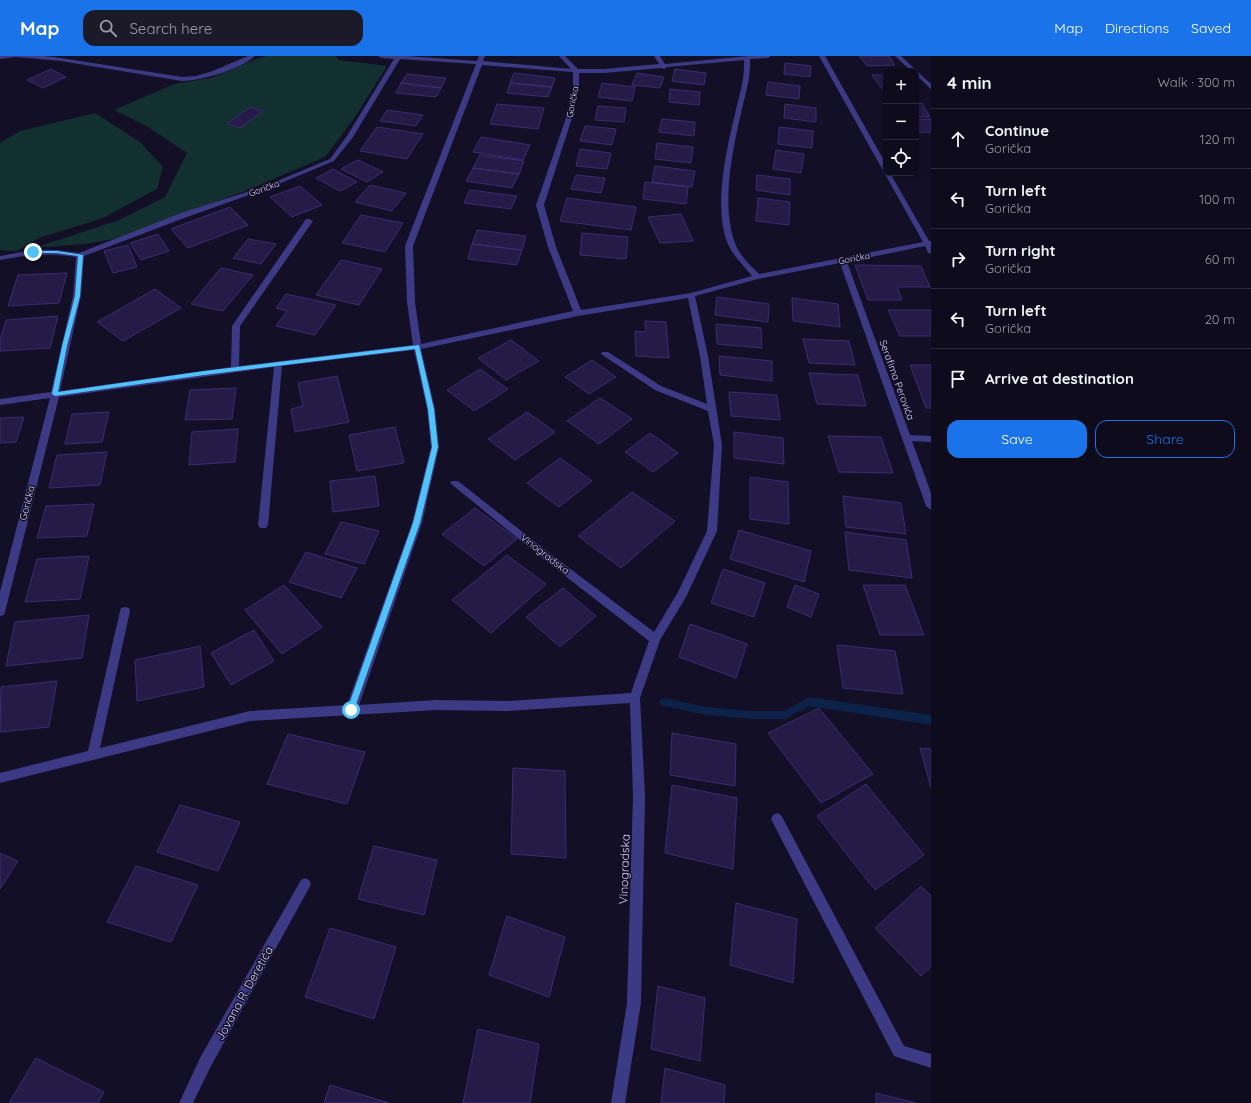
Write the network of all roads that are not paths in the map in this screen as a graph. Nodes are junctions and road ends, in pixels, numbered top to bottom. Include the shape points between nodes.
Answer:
1 (14, 56) edge
2 (18, 56) edge
3 (252, 56) edge
4 (381, 56) edge
5 (385, 56) edge
6 (562, 56) edge
7 (657, 56) edge
8 (768, 56) edge
9 (822, 56) edge
10 (898, 56) edge
11 (398, 57) junction
12 (0, 58) edge
13 (747, 59) junction
14 (480, 60) edge
15 (664, 67) junction
16 (911, 68) edge
17 (576, 71) junction
18 (919, 76) edge
19 (931, 87) edge
20 (883, 165) edge
21 (890, 176) edge
22 (309, 221) dead end
23 (930, 246) edge
24 (80, 255) junction
25 (0, 258) edge
26 (843, 260) junction
27 (757, 277) junction
28 (691, 295) junction
29 (578, 313) junction
30 (417, 346) junction
31 (605, 354) dead end
32 (278, 364) junction
33 (234, 369) junction
34 (55, 394) junction
35 (0, 402) edge
36 (712, 409) junction
37 (907, 438) junction
38 (931, 439) edge
39 (455, 483) dead end
40 (931, 506) edge
41 (263, 524) dead end
42 (125, 611) dead end
43 (0, 612) edge
44 (655, 639) junction
45 (635, 698) junction
46 (351, 710) junction
47 (93, 755) junction
48 (0, 778) edge
49 (777, 818) dead end
50 (305, 884) dead end
51 (931, 1061) edge
52 (186, 1103) edge
53 (618, 1103) edge

1 - 12 street
2 - 3 street via 48,57 173,79 191,79 205,75
4 - 5 street
5 - 11 street
6 - 17 street
7 - 15 street
8 - 13 street
9 - 20 street
10 - 16 street
11 - 14 street
11 - 24 street, Gorička via 350,137 332,160 267,187 184,215
13 - 15 street
13 - 27 street via 748,70 735,127 726,190 726,223 731,244
14 - 17 street
14 - 30 street via 409,246
15 - 17 street
17 - 29 street, Gorička via 576,90 568,121 540,205 552,247
18 - 19 street
21 - 23 street, Gorička
22 - 33 street via 236,326
23 - 26 street, Gorička
24 - 25 street, Gorička via 33,252
24 - 34 street, Gorička via 77,296
26 - 27 street, Gorička
26 - 37 street, Serafima Perovića
27 - 28 street, Gorička
28 - 29 street, Gorička
28 - 36 street, Vinogradska
29 - 30 street, Gorička
30 - 32 street, Gorička
30 - 46 street via 431,409 435,447 416,523
31 - 36 street via 658,388
32 - 33 street, Gorička
32 - 41 street
33 - 34 street, Gorička
34 - 35 street, Gorička
34 - 43 street, Gorička
36 - 44 street, Vinogradska via 718,445 712,531 682,594
37 - 38 street
37 - 40 street, Serafima Perovića
39 - 44 street, Vinogradska
42 - 47 street
44 - 45 street, Vinogradska
45 - 46 street via 508,706
45 - 53 street, Vinogradska via 639,796 634,1003
46 - 47 street via 250,716
47 - 48 street
49 - 51 street via 899,1051
50 - 52 street, Jovana R. Deretića via 206,1061

